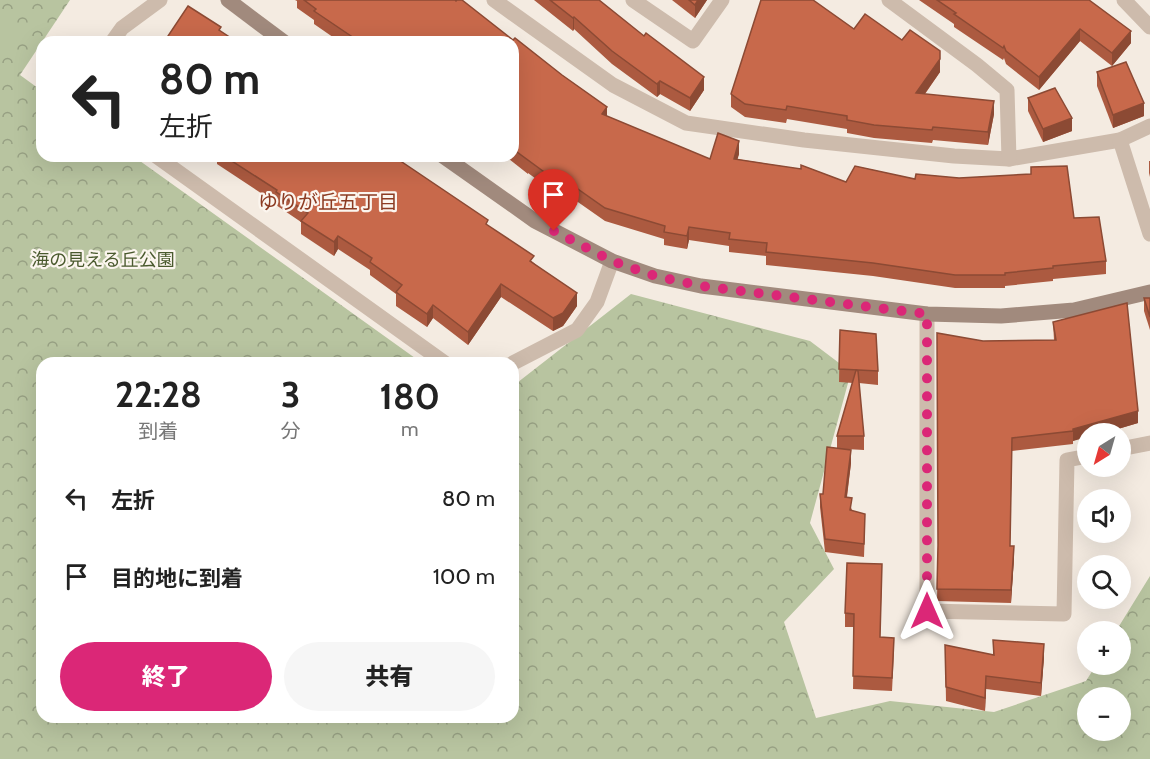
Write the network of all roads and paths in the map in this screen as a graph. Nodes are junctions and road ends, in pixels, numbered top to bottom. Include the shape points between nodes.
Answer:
1 (159, 0) edge
2 (228, 0) edge
3 (494, 0) edge
4 (633, 0) edge
5 (722, 0) edge
6 (889, 0) edge
7 (1124, 0) edge
8 (1150, 27) edge
9 (117, 36) edge
10 (276, 36) edge
11 (1150, 126) edge
12 (1120, 140) junction
13 (1009, 159) junction
14 (164, 162) edge
15 (451, 162) edge
16 (1150, 234) edge
17 (612, 261) junction
18 (1150, 292) edge
19 (927, 314) junction
20 (437, 357) edge
21 (519, 360) edge
22 (1150, 443) edge
23 (1131, 447) edge
24 (1077, 458) edge

1 - 9 street
2 - 10 street
3 - 13 street via 613,85 686,123 827,142
4 - 5 street via 693,41
6 - 13 street via 1007,90
7 - 8 street
11 - 12 street
12 - 13 street
12 - 16 street
14 - 20 street
15 - 17 street via 535,221
17 - 19 street via 701,286
17 - 21 street via 597,302 577,330
18 - 19 street via 1074,310 1001,316
19 - 24 street via 927,611 1064,614 1067,460
22 - 23 street

